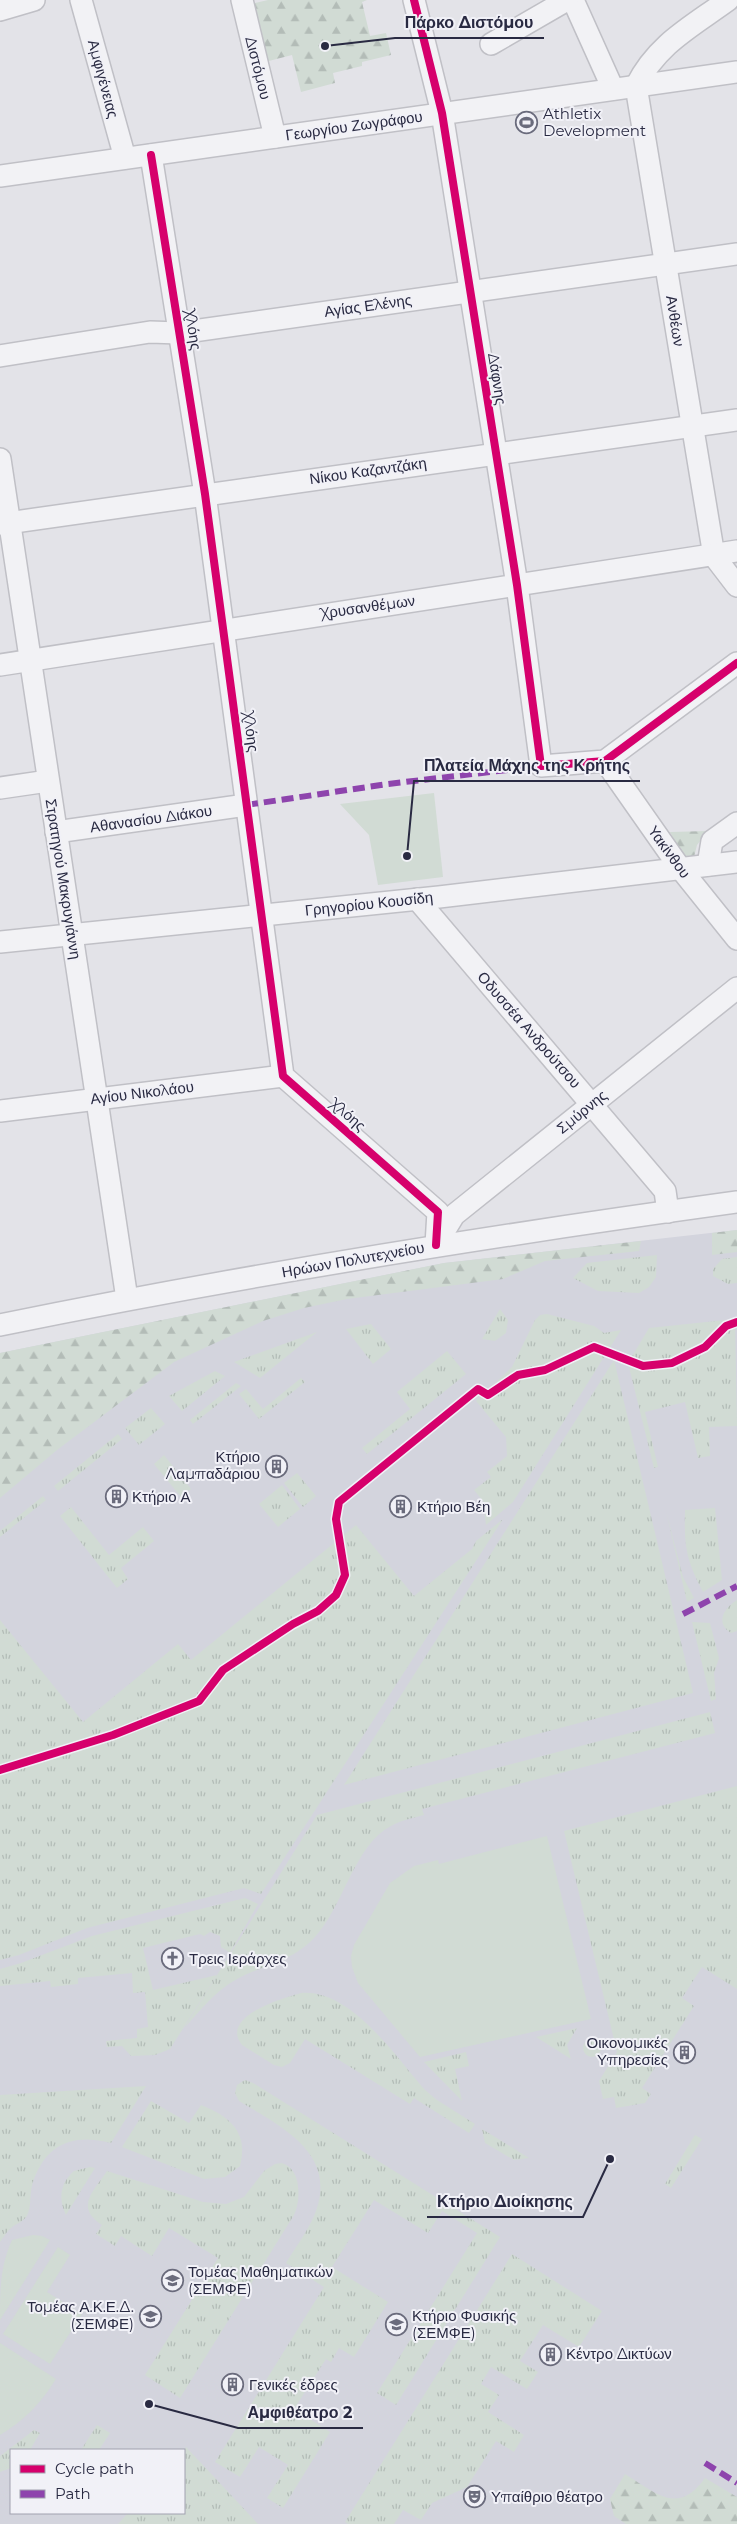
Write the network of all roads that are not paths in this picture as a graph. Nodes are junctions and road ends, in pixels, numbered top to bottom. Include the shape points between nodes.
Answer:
1 (34, 0) edge
2 (81, 0) edge
3 (242, 0) edge
4 (414, 0) edge
5 (567, 0) edge
6 (573, 0) edge
7 (728, 0) edge
8 (0, 10) edge
9 (491, 44) dead end
10 (737, 72) edge
11 (636, 86) junction
12 (614, 89) junction
13 (442, 113) junction
14 (275, 137) junction
15 (151, 154) junction
16 (125, 158) junction
17 (0, 176) edge
18 (737, 254) edge
19 (666, 264) junction
20 (469, 292) junction
21 (179, 333) junction
22 (0, 356) edge
23 (737, 420) edge
24 (692, 426) junction
25 (495, 454) junction
26 (0, 459) edge
27 (205, 494) junction
28 (5, 524) edge
29 (737, 551) edge
30 (714, 556) junction
31 (517, 585) junction
32 (737, 586) edge
33 (224, 629) junction
34 (32, 661) junction
35 (737, 663) edge
36 (0, 665) edge
37 (605, 761) junction
38 (48, 781) junction
39 (0, 788) edge
40 (246, 805) junction
41 (737, 823) edge
42 (56, 832) junction
43 (737, 862) edge
44 (708, 865) junction
45 (680, 868) junction
46 (417, 899) junction
47 (262, 916) junction
48 (72, 935) junction
49 (737, 939) edge
50 (0, 942) edge
51 (737, 988) edge
52 (283, 1076) junction
53 (97, 1099) junction
54 (592, 1104) junction
55 (0, 1111) edge
56 (737, 1190) edge
57 (728, 1204) edge
58 (668, 1212) junction
59 (436, 1245) junction
60 (128, 1299) junction
61 (0, 1325) edge

1 - 8 street
2 - 16 street, Αμφιγένειας
3 - 14 street, Διστόμου
4 - 13 street, Δάφνης
5 - 9 street
6 - 12 street
7 - 11 street via 661,49
10 - 11 street, Γεωργίου Ζωγράφου
11 - 12 street, Γεωργίου Ζωγράφου
11 - 19 street, Ανθέων
12 - 13 street, Γεωργίου Ζωγράφου
13 - 14 street, Γεωργίου Ζωγράφου
13 - 20 street, Δάφνης
14 - 15 street, Γεωργίου Ζωγράφου
15 - 16 street, Γεωργίου Ζωγράφου
15 - 21 street, Χλόης
16 - 17 street, Γεωργίου Ζωγράφου
18 - 19 street, Αγίας Ελένης
19 - 20 street, Αγίας Ελένης
19 - 24 street, Ανθέων
20 - 21 street, Αγίας Ελένης
20 - 25 street, Δάφνης
21 - 22 street, Αγίας Ελένης via 150,332
21 - 27 street, Χλόης
23 - 24 street, Νίκου Καζαντζάκη
24 - 25 street, Νίκου Καζαντζάκη
24 - 30 street, Ανθέων
25 - 27 street, Νίκου Καζαντζάκη
25 - 31 street, Δάφνης
26 - 28 street, Στρατηγού Μακρυγιάννη
27 - 28 street, Νίκου Καζαντζάκη
27 - 33 street, Χλόης
28 - 34 street, Στρατηγού Μακρυγιάννη
29 - 30 street, Χρυσανθέμων
30 - 31 street, Χρυσανθέμων
30 - 32 street
31 - 33 street, Χρυσανθέμων
31 - 37 street, Δάφνης via 541,766
33 - 34 street, Χρυσανθέμων
33 - 40 street, Χλόης
34 - 36 street, Χρυσανθέμων
34 - 38 street, Στρατηγού Μακρυγιάννη
35 - 37 street
37 - 45 street, Υακίνθου
38 - 39 street
38 - 42 street, Στρατηγού Μακρυγιάννη
40 - 42 street, Αθανασίου Διάκου
40 - 47 street, Χλόης
41 - 44 street via 712,841
42 - 48 street, Στρατηγού Μακρυγιάννη
43 - 44 street, Γρηγορίου Κουσίδη
44 - 45 street, Γρηγορίου Κουσίδη
45 - 46 street, Γρηγορίου Κουσίδη
45 - 49 street, Υακίνθου
46 - 47 street, Γρηγορίου Κουσίδη
46 - 54 street, Οδυσσέα Ανδρούτσου
47 - 48 street, Γρηγορίου Κουσίδη
47 - 52 street, Χλόης
48 - 50 street, Γρηγορίου Κουσίδη
48 - 53 street, Στρατηγού Μακρυγιάννη
51 - 54 street, Σμύρνης
52 - 53 street, Αγίου Νικολάου
52 - 59 street, Χλόης via 438,1212
53 - 55 street, Αγίου Νικολάου
53 - 60 street, Στρατηγού Μακρυγιάννη
54 - 58 street, Οδυσσέα Ανδρούτσου via 665,1191
54 - 59 street, Σμύρνης via 454,1215
56 - 57 street
57 - 58 street, Ηρώων Πολυτεχνείου
58 - 59 street, Ηρώων Πολυτεχνείου
59 - 60 street, Ηρώων Πολυτεχνείου
60 - 61 street, Ηρώων Πολυτεχνείου

